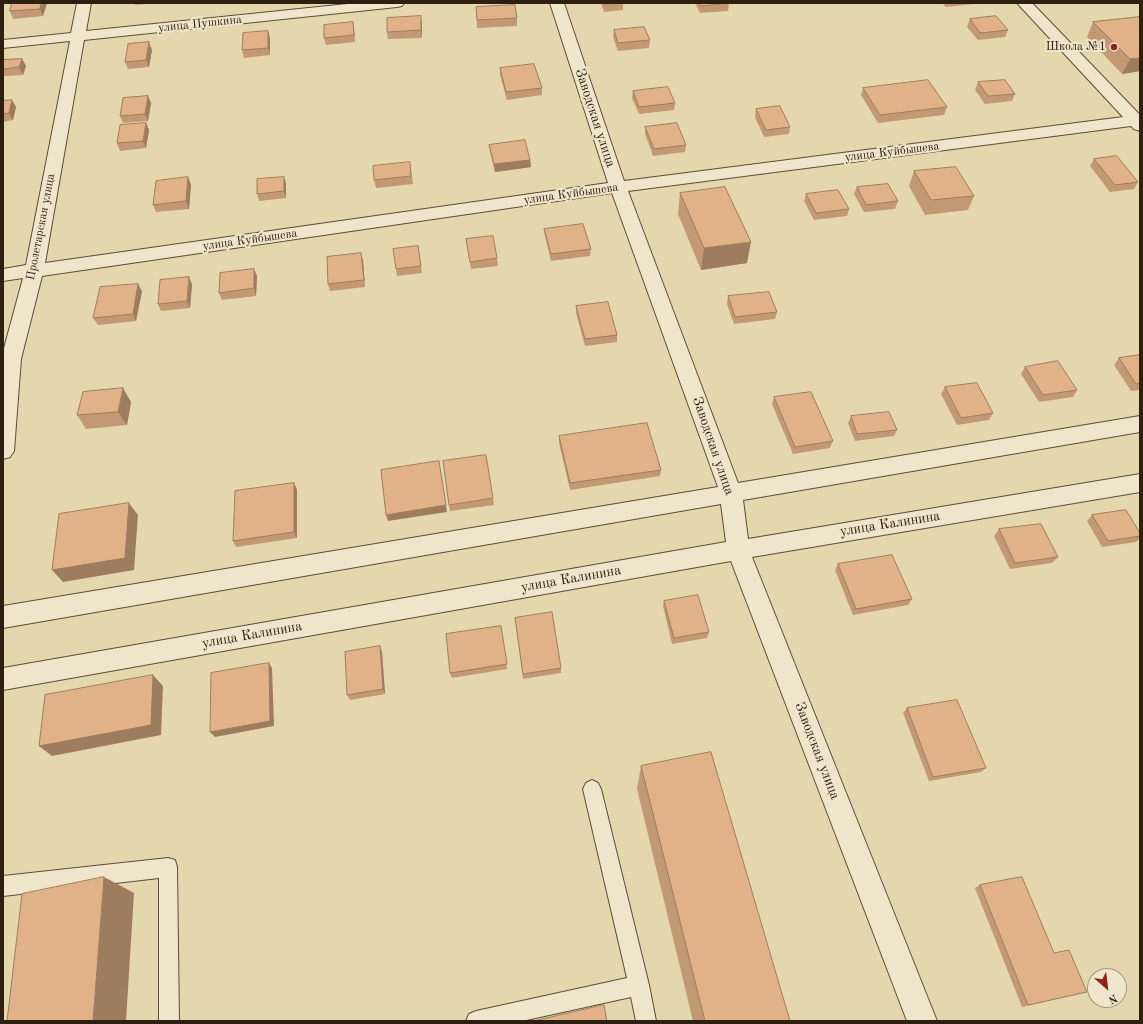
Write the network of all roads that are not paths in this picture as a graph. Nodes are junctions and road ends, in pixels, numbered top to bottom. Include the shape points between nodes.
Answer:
1 (84, 3) edge
2 (397, 3) edge
3 (557, 3) edge
4 (1024, 3) edge
5 (78, 36) junction
6 (3, 44) edge
7 (1138, 122) edge
8 (618, 187) junction
9 (34, 271) junction
10 (3, 275) edge
11 (1140, 424) edge
12 (3, 452) edge
13 (1140, 483) edge
14 (731, 494) junction
15 (738, 550) junction
16 (3, 617) edge
17 (3, 679) edge
18 (592, 788) dead end
19 (3, 886) edge
20 (639, 985) junction
21 (169, 1021) edge
22 (476, 1021) edge
23 (646, 1021) edge
24 (922, 1021) edge

1 - 5 street, Пролетарская улица
2 - 5 street, улица Пушкина
3 - 8 street, Заводская улица
4 - 7 street
5 - 6 street, улица Пушкина
5 - 9 street, Пролетарская улица
7 - 8 street, улица Куйбышева
8 - 9 street, улица Куйбышева
8 - 14 street, Заводская улица
9 - 10 street, улица Куйбышева
9 - 12 street, Пролетарская улица via 12,359
11 - 14 street
13 - 15 street, улица Калинина
14 - 15 street, Заводская улица
14 - 16 street
15 - 17 street, улица Калинина
15 - 24 street, Заводская улица
18 - 20 lane
19 - 21 lane via 168,867
20 - 22 lane
20 - 23 lane

